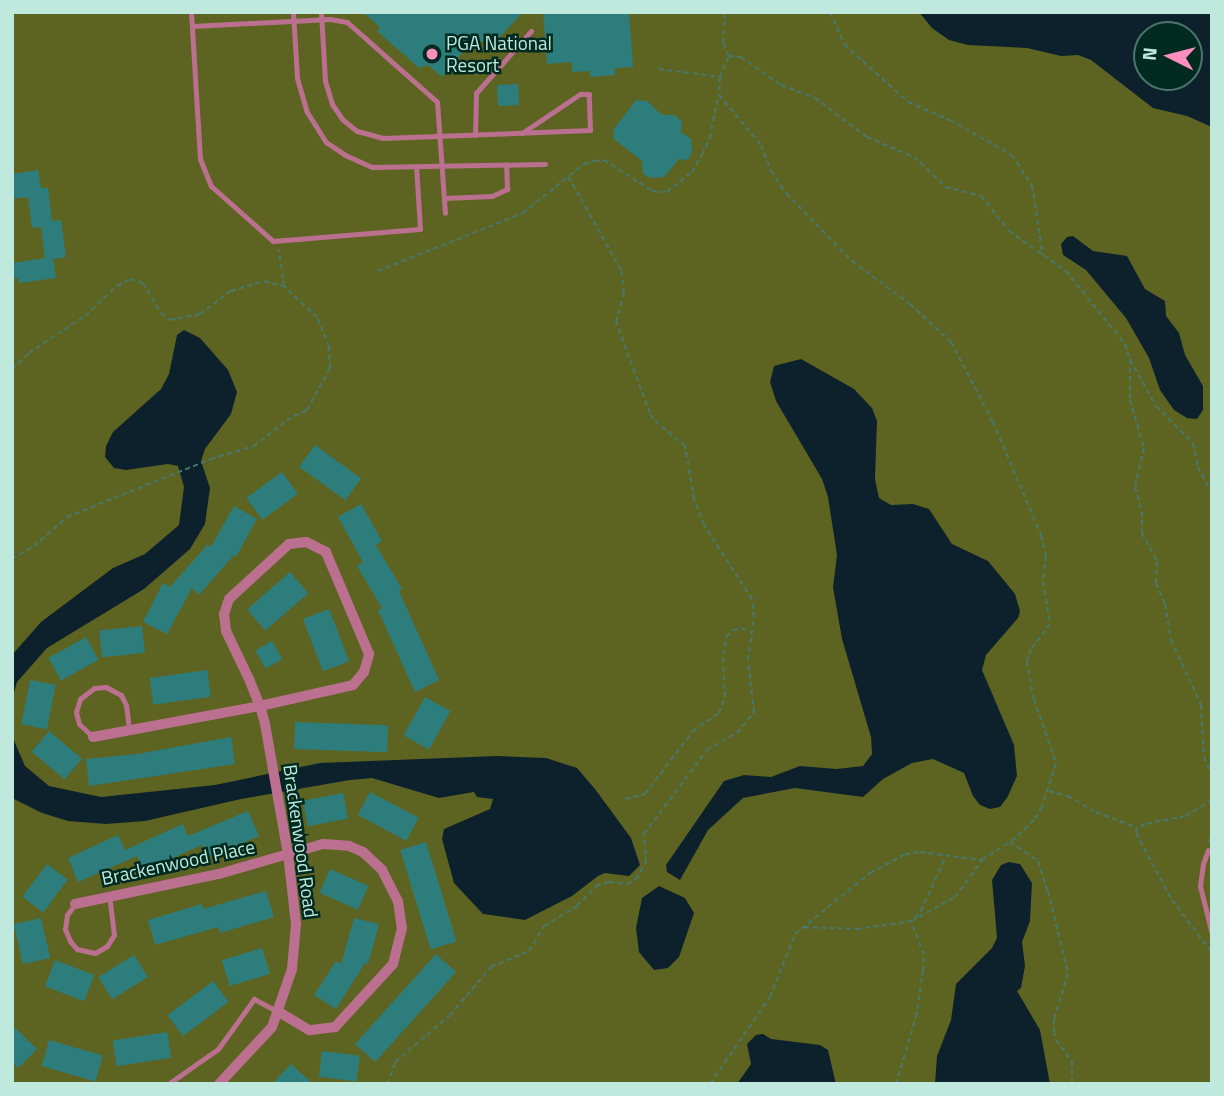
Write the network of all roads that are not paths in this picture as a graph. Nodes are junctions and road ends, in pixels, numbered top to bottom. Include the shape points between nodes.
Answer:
1 (191, 12) edge
2 (293, 12) edge
3 (321, 12) edge
4 (322, 20) junction
5 (293, 21) junction
6 (192, 26) junction
7 (531, 30) dead end
8 (522, 133) junction
9 (475, 135) junction
10 (439, 136) junction
11 (545, 164) dead end
12 (506, 165) junction
13 (416, 166) junction
14 (442, 166) junction
15 (444, 198) junction
16 (445, 212) dead end
17 (260, 706) junction
18 (129, 730) junction
19 (93, 737) joint
20 (1208, 850) dead end
21 (288, 854) junction
22 (109, 895) junction
23 (75, 904) joint
24 (1212, 934) edge
25 (279, 1012) junction
26 (168, 1084) edge
27 (219, 1084) edge

1 - 6 lane
2 - 5 lane
3 - 4 lane
4 - 5 lane
4 - 10 lane via 347,22 437,102
4 - 10 lane via 326,82 342,118 357,131 383,138
5 - 6 lane
5 - 13 lane via 303,102 326,142 372,167
6 - 13 lane via 200,159 211,186 273,241 420,229
7 - 9 lane via 476,93
8 - 8 lane via 590,130 589,94 580,94
8 - 9 lane
9 - 10 lane
10 - 14 lane
11 - 12 lane
12 - 14 lane
12 - 15 lane via 507,189 492,197
13 - 14 lane
14 - 15 lane
15 - 16 lane
17 - 17 street via 226,631 226,607 283,549 297,542 313,543 326,552 369,654 368,663 353,685
17 - 18 street
17 - 21 street, Brackenwood Road
18 - 19 street
18 - 19 lane via 121,695 106,687 94,688 80,699 76,712 79,724
20 - 24 lane via 1200,886
21 - 22 street, Brackenwood Place via 219,874
21 - 25 street, Brackenwood Road via 296,942
21 - 25 street, Brackenwood Place via 333,844 363,852 391,885 401,909 402,928 400,947 388,973 342,1023 327,1030 309,1030
22 - 23 street, Brackenwood Place
22 - 23 lane via 114,935 95,953 77,949 70,942 65,929
25 - 26 lane via 254,999 218,1049
25 - 27 street, Brackenwood Road via 259,1044

